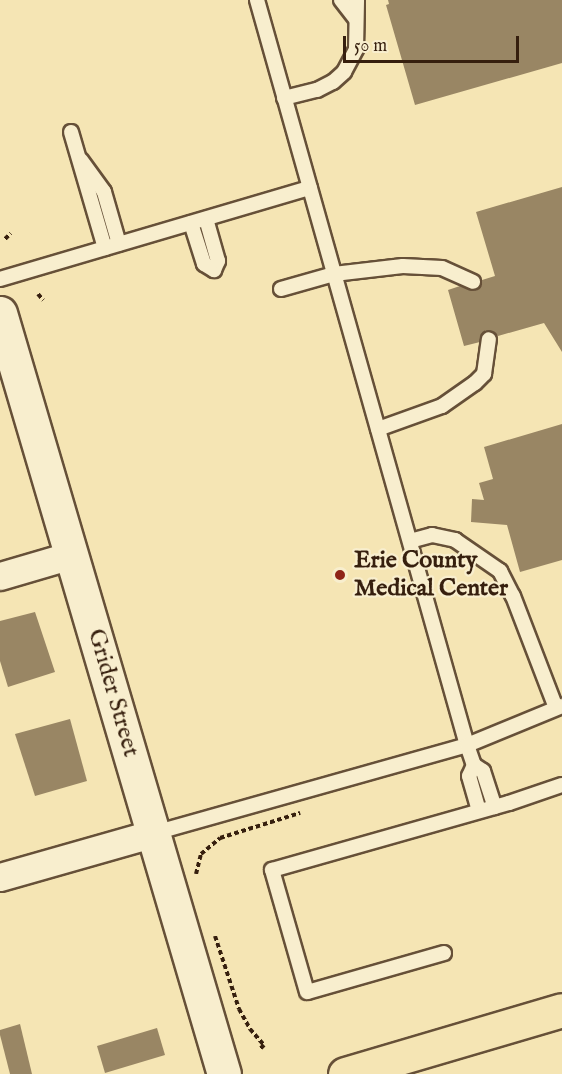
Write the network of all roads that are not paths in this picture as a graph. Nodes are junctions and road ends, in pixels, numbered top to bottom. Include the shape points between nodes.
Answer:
1 (256, 0) edge
2 (341, 0) edge
3 (357, 0) edge
4 (355, 18) junction
5 (284, 98) junction
6 (71, 132) dead end
7 (78, 156) junction
8 (310, 188) junction
9 (206, 219) junction
10 (191, 223) junction
11 (119, 244) junction
12 (105, 248) junction
13 (334, 274) junction
14 (0, 279) edge
15 (473, 282) dead end
16 (281, 288) dead end
17 (0, 313) edge
18 (489, 339) dead end
19 (378, 429) junction
20 (410, 542) junction
21 (72, 555) junction
22 (0, 576) edge
23 (559, 707) edge
24 (467, 744) junction
25 (474, 765) junction
26 (562, 785) edge
27 (495, 807) junction
28 (479, 811) junction
29 (154, 833) junction
30 (0, 878) edge
31 (444, 953) dead end
32 (562, 1010) edge
33 (224, 1074) edge
34 (345, 1074) edge

1 - 5 lane
2 - 4 lane
3 - 4 lane
4 - 5 lane via 356,50 344,72 317,90
5 - 8 lane
6 - 7 lane
7 - 11 lane via 104,192
7 - 12 lane
8 - 9 lane
8 - 13 lane
9 - 10 lane
9 - 10 lane via 218,261 214,270 204,264
10 - 11 lane
11 - 12 lane
12 - 14 lane
13 - 15 lane via 423,265 460,274
13 - 16 lane
13 - 19 lane
17 - 21 street, Grider Street
18 - 19 lane via 483,374 475,383 442,406
19 - 20 lane
20 - 23 lane via 432,535 455,540 500,571
20 - 24 lane
21 - 22 street
21 - 29 street, Grider Street
23 - 24 lane
24 - 25 lane
24 - 29 lane
25 - 27 lane via 483,771
25 - 28 lane via 469,776
26 - 27 lane
27 - 28 lane
28 - 31 lane via 272,870 307,992
29 - 30 street
29 - 33 street, Grider Street
32 - 34 highway

